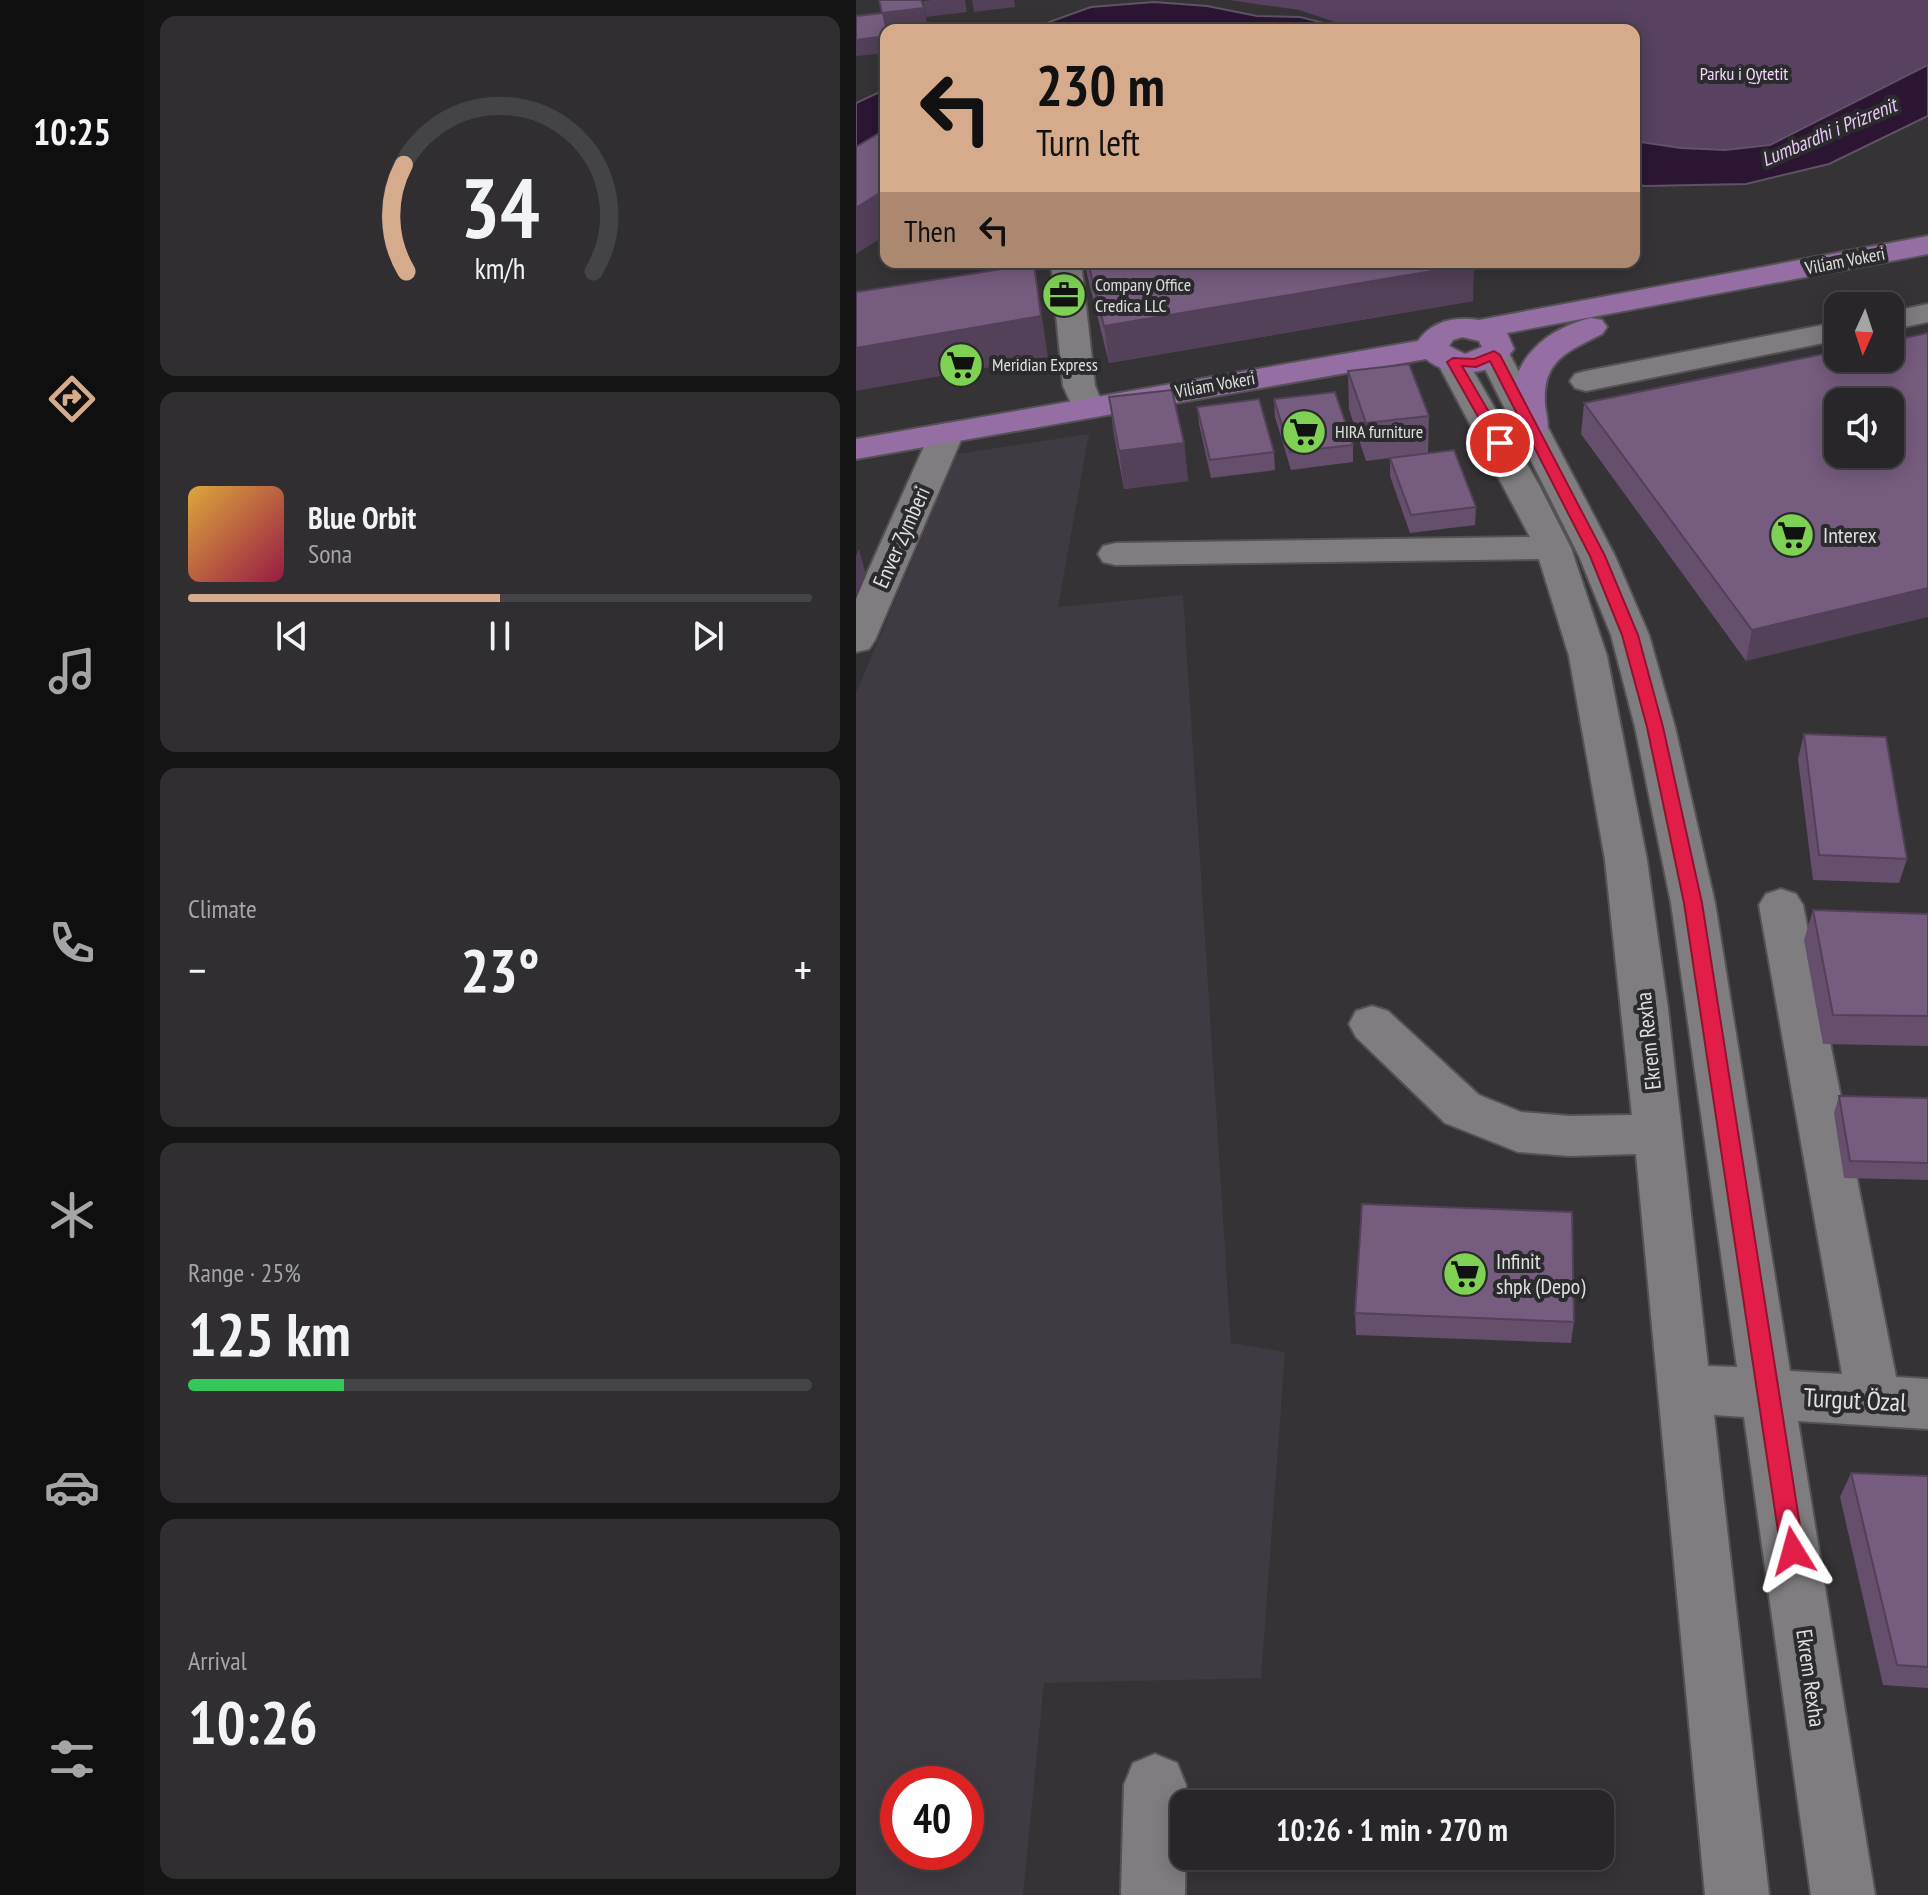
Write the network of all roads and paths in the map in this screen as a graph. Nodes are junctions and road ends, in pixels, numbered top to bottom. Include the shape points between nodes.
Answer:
1 (1928, 245) edge
2 (1928, 267) edge
3 (1067, 268) edge
4 (1928, 313) edge
5 (1904, 318) edge
6 (1591, 327) junction
7 (1824, 334) edge
8 (1471, 347) junction
9 (1586, 381) dead end
10 (1088, 407) junction
11 (1532, 428) junction
12 (947, 433) junction
13 (856, 449) edge
14 (1553, 548) junction
15 (1116, 554) dead end
16 (856, 640) edge
17 (1781, 905) dead end
18 (1372, 1024) dead end
19 (1658, 1134) junction
20 (1686, 1389) junction
21 (1770, 1395) junction
22 (1874, 1401) junction
23 (1928, 1404) edge
24 (1155, 1785) dead end
25 (1153, 1895) edge
26 (1737, 1895) edge
27 (1843, 1895) edge

1 - 8 main road, Viliam Vokeri
2 - 6 main road, Viliam Vokeri
3 - 10 street via 1079,386
4 - 5 street
6 - 8 main road, Viliam Vokeri
6 - 11 main road via 1536,362 1526,393
7 - 9 street
8 - 10 main road, Viliam Vokeri
8 - 11 street, Ekrem Rexha
8 - 14 street, Ekrem Rexha via 1522,485
10 - 12 main road, Viliam Vokeri
11 - 21 street, Ekrem Rexha via 1630,635 1655,727 1693,903
12 - 13 main road, Viliam Vokeri
12 - 16 street, Enver Zymberi
14 - 15 street
14 - 19 street, Ekrem Rexha via 1588,656 1620,828
17 - 22 street
18 - 19 street via 1462,1109 1518,1132
19 - 20 street, Ekrem Rexha
20 - 21 street, Turgut Özal
20 - 26 street, Ekrem Rexha
21 - 22 street, Turgut Özal
21 - 27 street, Ekrem Rexha
22 - 23 street, Turgut Özal
24 - 25 street

